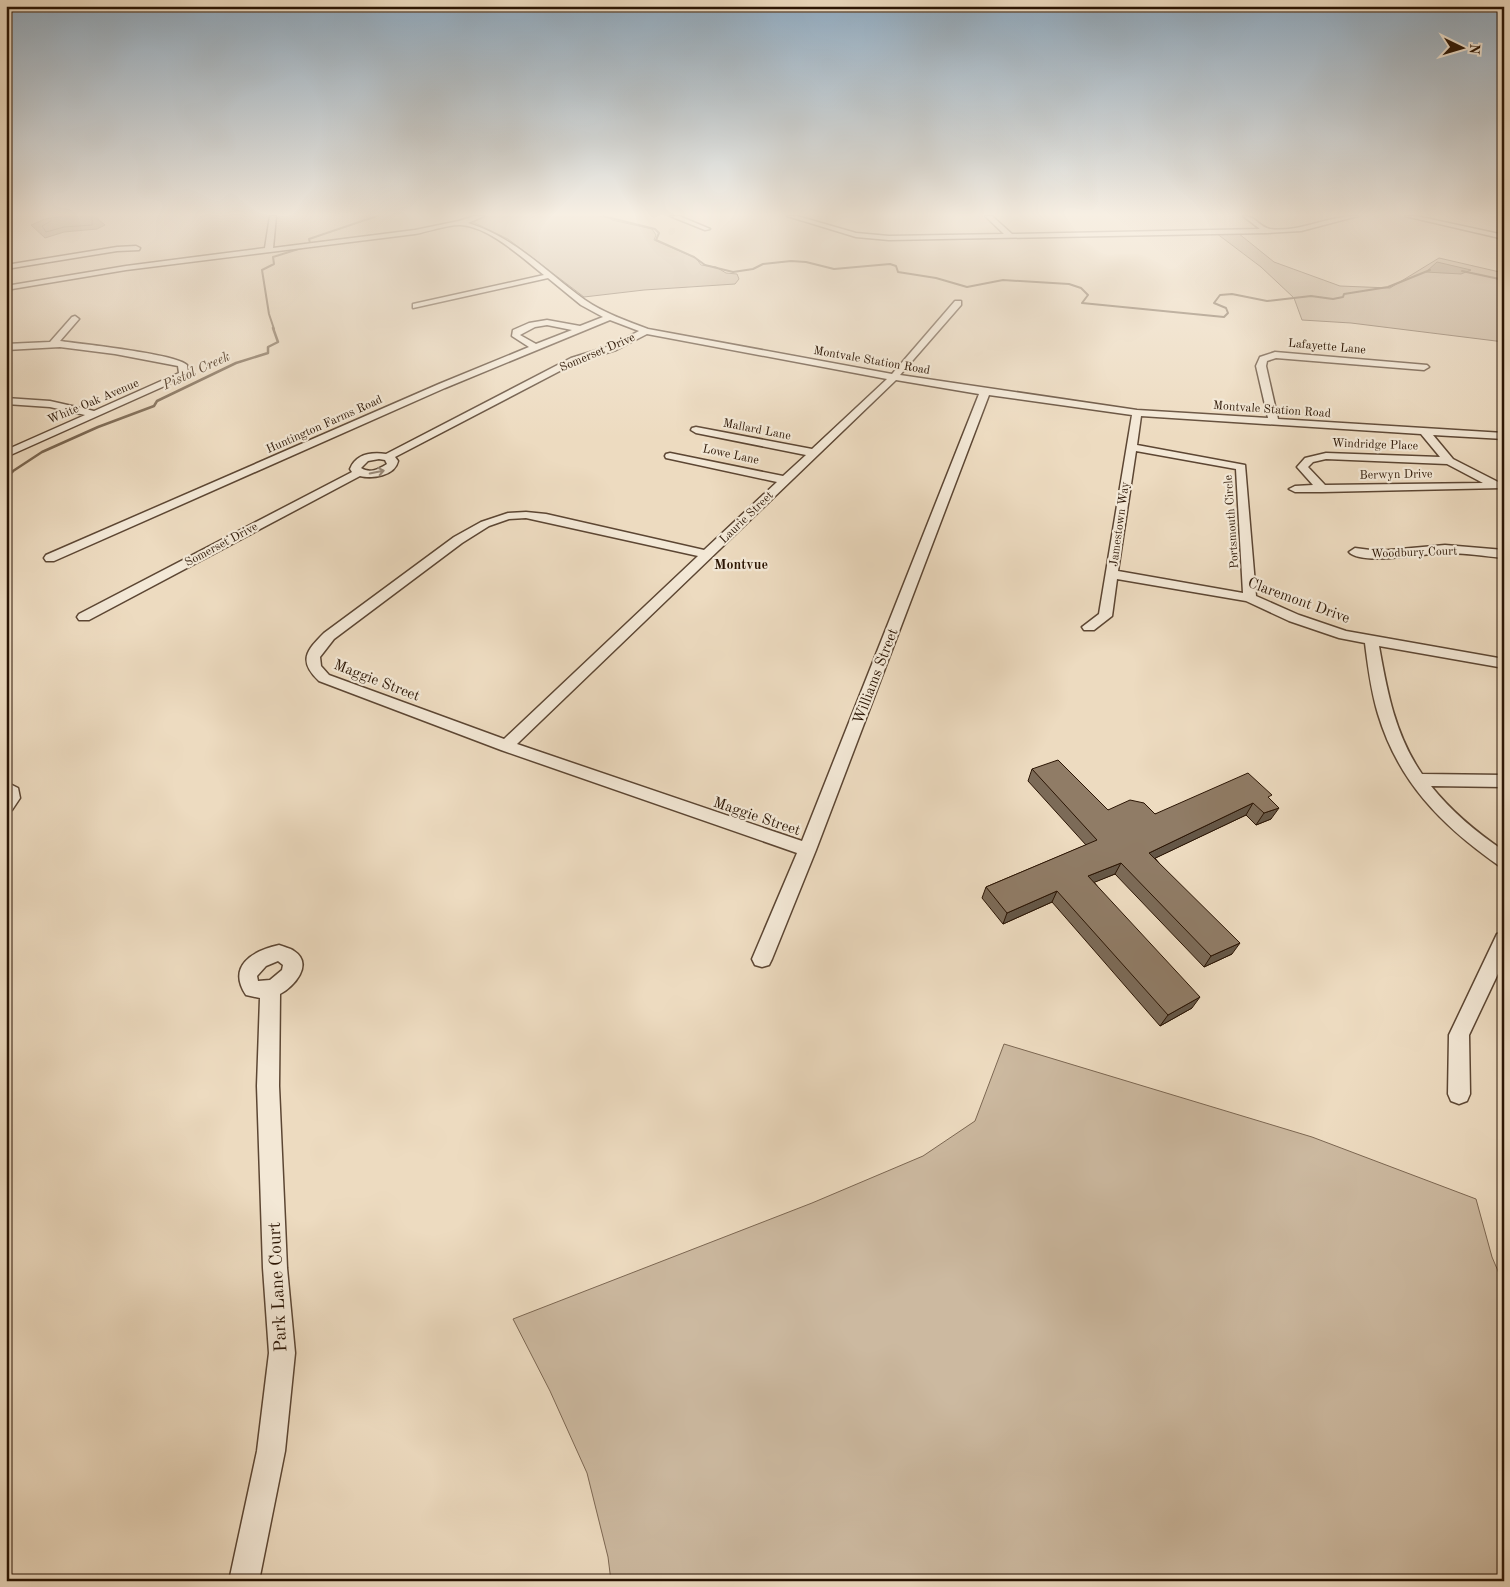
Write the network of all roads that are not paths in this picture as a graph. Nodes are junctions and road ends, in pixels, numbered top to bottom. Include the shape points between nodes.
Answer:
1 (487, 290) edge
2 (567, 290) edge
3 (958, 303) dead end
4 (416, 306) dead end
5 (610, 317) junction
6 (75, 319) dead end
7 (579, 329) junction
8 (646, 331) junction
9 (53, 344) junction
10 (6, 347) edge
11 (535, 347) junction
12 (1424, 367) dead end
13 (894, 377) junction
14 (985, 392) junction
15 (6, 401) edge
16 (1137, 413) junction
17 (94, 414) junction
18 (1274, 422) junction
19 (696, 430) dead end
20 (1425, 432) junction
21 (1504, 436) edge
22 (1130, 447) junction
23 (814, 453) junction
24 (6, 454) edge
25 (670, 456) dead end
26 (388, 457) junction
27 (1449, 461) junction
28 (359, 472) junction
29 (785, 480) junction
30 (1501, 488) edge
31 (1295, 489) dead end
32 (1322, 489) junction
33 (1355, 552) dead end
34 (708, 554) junction
35 (1504, 554) edge
36 (50, 558) dead end
37 (1112, 574) junction
38 (1250, 598) junction
39 (84, 616) dead end
40 (1090, 627) dead end
41 (1370, 640) junction
42 (1504, 664) edge
43 (506, 746) junction
44 (1416, 780) junction
45 (1504, 781) edge
46 (6, 788) edge
47 (6, 806) edge
48 (807, 850) junction
49 (1504, 860) edge
50 (1504, 940) edge
51 (762, 959) dead end
52 (270, 990) dead end
53 (1458, 1094) dead end
54 (244, 1581) edge

1 - 4 street
2 - 5 street, Montvale Station Road via 584,304
3 - 13 street, Laurie Street
5 - 7 street, Huntington Farms Road
5 - 8 street, Montvale Station Road
6 - 9 street
7 - 11 street, Huntington Farms Road
7 - 11 street via 554,321 540,321 516,332 516,336
8 - 13 street, Montvale Station Road
8 - 26 street, Somerset Drive via 613,348 574,360
9 - 10 street, White Oak Avenue
9 - 17 street, White Oak Avenue via 115,350 184,367 183,374
11 - 36 street, Huntington Farms Road
12 - 18 street, Lafayette Lane via 1275,355 1263,359 1261,366
13 - 14 street, Montvale Station Road
13 - 23 street, Laurie Street
14 - 16 street, Montvale Station Road
14 - 48 street, Williams Street
15 - 17 street via 50,404
16 - 18 street, Montvale Station Road
16 - 22 street, Jamestown Way
17 - 24 street, White Oak Avenue
18 - 20 street, Montvale Station Road
19 - 23 street, Mallard Lane
20 - 21 street, Montvale Station Road
20 - 27 street
22 - 37 street, Jamestown Way
22 - 38 street, Portsmouth Circle via 1241,467
23 - 29 street, Laurie Street
25 - 29 street, Lowe Lane
26 - 28 street, Somerset Drive via 362,460 356,464 355,469
28 -> 26 street, Somerset Drive via 372,474 387,470 393,460
27 - 30 street
27 - 32 street, Windridge Place via 1326,456 1309,460 1302,467
28 - 39 street, Somerset Drive
29 - 34 street, Laurie Street
30 - 32 street, Berwyn Drive
31 - 32 street, Berwyn Drive
33 - 35 street, Woodbury Court via 1378,556 1466,550
34 - 43 street, Laurie Street
34 - 43 street, Maggie Street via 546,518 526,515 502,518 458,540 316,648 312,660 314,670 324,678
37 - 38 street, Claremont Drive
37 - 40 street, Jamestown Way via 1105,616
38 - 41 street, Claremont Drive via 1322,628
41 - 42 street, Claremont Drive
41 - 44 street via 1390,730
43 - 48 street, Maggie Street
44 - 45 street
44 - 49 street via 1437,806 1467,834
46 - 47 street via 12,792 12,798
48 - 51 street, Williams Street
50 - 53 street via 1459,1035
52 - 54 street, Park Lane Court via 268,1086 275,1268 282,1353 271,1451

